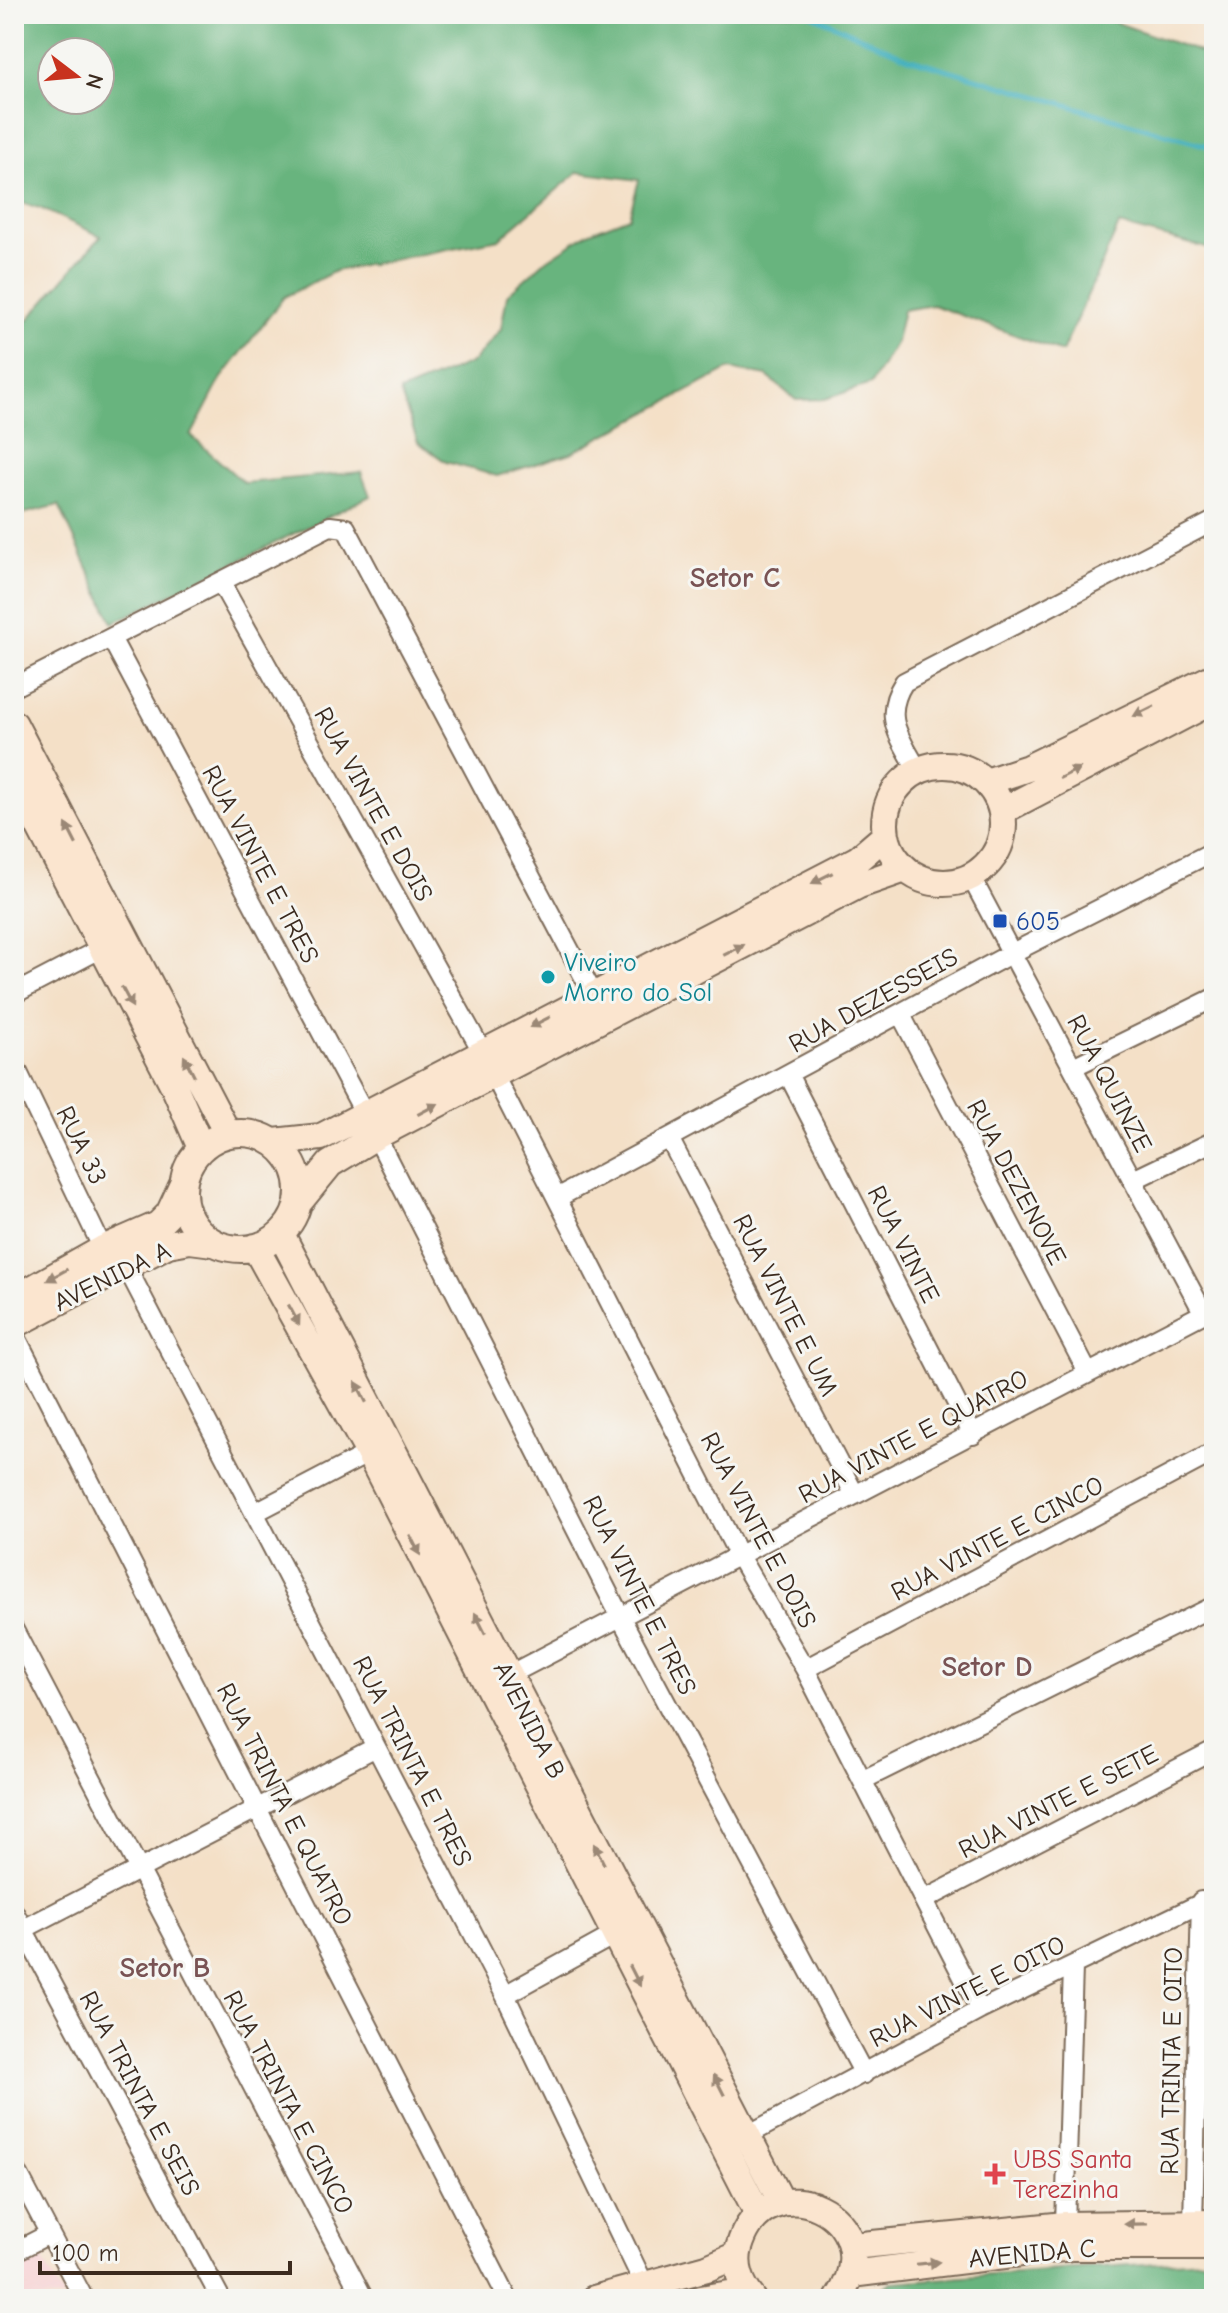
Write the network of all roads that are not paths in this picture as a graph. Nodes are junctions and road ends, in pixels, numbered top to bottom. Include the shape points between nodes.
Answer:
1 (1214, 521) edge
2 (221, 583) junction
3 (111, 638) junction
4 (1214, 677) edge
5 (14, 687) edge
6 (1214, 700) edge
7 (14, 724) edge
8 (918, 771) junction
9 (14, 778) edge
10 (986, 782) junction
11 (1002, 811) junction
12 (886, 835) junction
13 (1214, 851) edge
14 (905, 869) junction
15 (971, 877) junction
16 (102, 948) junction
17 (1012, 953) junction
18 (14, 994) edge
19 (593, 994) junction
20 (1214, 998) edge
21 (901, 1015) junction
22 (488, 1063) junction
23 (14, 1064) edge
24 (1073, 1067) junction
25 (789, 1076) junction
26 (371, 1125) junction
27 (228, 1134) junction
28 (670, 1140) junction
29 (1214, 1141) edge
30 (274, 1142) junction
31 (201, 1148) junction
32 (1133, 1180) junction
33 (183, 1184) junction
34 (559, 1197) junction
35 (299, 1202) junction
36 (281, 1234) junction
37 (213, 1243) junction
38 (255, 1247) junction
39 (103, 1249) junction
40 (126, 1266) junction
41 (14, 1299) edge
42 (1209, 1310) edge
43 (14, 1325) edge
44 (14, 1333) edge
45 (1088, 1373) junction
46 (973, 1435) junction
47 (1214, 1452) edge
48 (369, 1453) junction
49 (855, 1495) junction
50 (254, 1513) junction
51 (739, 1556) junction
52 (1214, 1606) edge
53 (620, 1616) junction
54 (14, 1630) edge
55 (805, 1669) junction
56 (507, 1676) junction
57 (376, 1747) junction
58 (1214, 1750) edge
59 (863, 1780) junction
60 (259, 1809) junction
61 (138, 1872) junction
62 (926, 1899) junction
63 (1207, 1899) edge
64 (14, 1912) edge
65 (18, 1932) edge
66 (614, 1935) junction
67 (1073, 1967) junction
68 (505, 1995) junction
69 (980, 2010) junction
70 (864, 2074) junction
71 (746, 2136) junction
72 (14, 2166) edge
73 (782, 2203) junction
74 (758, 2214) junction
75 (1203, 2223) edge
76 (1065, 2225) junction
77 (49, 2234) junction
78 (852, 2246) junction
79 (1214, 2247) edge
80 (14, 2252) edge
81 (737, 2255) junction
82 (851, 2274) junction
83 (644, 2284) junction
84 (749, 2295) edge
85 (84, 2299) edge
86 (221, 2299) edge
87 (364, 2299) edge
88 (508, 2299) edge
89 (594, 2299) edge
90 (701, 2299) edge
91 (838, 2299) edge

1 - 8 street via 904,682 894,698 894,723
2 - 3 street
2 - 19 street via 330,526 346,528
2 - 22 street, RUA VINTE E DOIS
3 - 5 street
3 - 26 street, RUA VINTE E TRES
4 -> 10 street via 1028,768
11 -> 6 street
27 -> 7 street
8 - 10 street via 950,765
8 - 12 street via 892,797
9 - 16 street
10 - 11 street
11 - 15 street via 998,850
12 - 14 street
12 -> 19 street via 858,859
13 - 17 street, RUA DEZESSEIS
14 - 15 street via 938,884
22 -> 14 street via 859,885
15 - 17 street, RUA QUINZE
16 - 18 street
16 -> 31 street
17 - 21 street, RUA DEZESSEIS
17 - 24 street, RUA QUINZE
19 -> 22 street
20 - 24 street
21 - 25 street, RUA DEZESSEIS
21 - 45 street, RUA DEZENOVE
22 - 26 street
22 - 34 street, RUA VINTE E DOIS
23 - 39 street, RUA 33
24 - 32 street, RUA QUINZE
25 - 28 street, RUA DEZESSEIS
25 - 46 street, RUA VINTE
26 - 30 street
26 - 35 street
26 - 53 street, RUA VINTE E TRES
27 - 30 street via 244,1132
27 - 31 street
28 - 34 street, RUA DEZESSEIS
28 - 49 street, RUA VINTE E UM
29 - 32 street
30 - 35 street via 295,1168
31 - 33 street
32 - 42 street, RUA QUINZE
33 - 37 street via 189,1218
33 - 39 street, AVENIDA A via 158,1225
34 - 51 street, RUA VINTE E DOIS
35 - 36 street
36 - 38 street
56 -> 36 street, AVENIDA B
37 - 38 street via 230,1249
37 - 40 street, AVENIDA A via 168,1244
38 -> 48 street, AVENIDA B
39 -> 41 street, AVENIDA A
40 - 43 street, AVENIDA A
40 - 50 street, RUA TRINTA E TRES
42 - 45 street, RUA VINTE E QUATRO
44 - 60 street, RUA TRINTA E QUATRO
45 - 46 street, RUA VINTE E QUATRO
46 - 49 street, RUA VINTE E QUATRO
47 - 55 street, RUA VINTE E CINCO
48 - 50 street
48 -> 66 street, AVENIDA B
49 - 51 street, RUA VINTE E QUATRO
50 - 57 street, RUA TRINTA E TRES
51 - 53 street, RUA VINTE E QUATRO
51 - 55 street, RUA VINTE E DOIS
52 - 59 street
53 - 56 street, RUA VINTE E QUATRO
53 - 70 street, RUA VINTE E TRES
54 - 61 street, RUA TRINTA E CINCO
55 - 59 street, RUA VINTE E DOIS
71 -> 56 street, AVENIDA B
57 - 60 street
57 - 68 street, RUA TRINTA E TRES
58 - 62 street, RUA VINTE E SETE
59 - 62 street, RUA VINTE E DOIS
60 - 61 street
60 - 88 street, RUA TRINTA E QUATRO
61 - 65 street
61 - 87 street, RUA TRINTA E CINCO
62 - 69 street, RUA VINTE E DOIS
63 - 67 street, RUA VINTE E OITO
63 - 75 street, RUA TRINTA E OITO
64 - 65 street, RUA TRINTA E SEIS
65 - 86 street, RUA TRINTA E SEIS
66 - 68 street
66 -> 74 street, AVENIDA B
67 - 69 street, RUA VINTE E OITO
67 - 76 street
68 - 83 street, RUA TRINTA E TRES
69 - 70 street, RUA VINTE E OITO
70 - 71 street, RUA VINTE E OITO
71 - 73 street, AVENIDA B
72 - 77 street
73 - 74 street
73 - 78 street via 814,2204 831,2213
74 - 81 street via 744,2232
75 -> 76 street, AVENIDA C
76 - 78 street, AVENIDA C
77 - 80 street
77 - 85 street
78 - 82 street
82 -> 79 street, AVENIDA C via 1071,2247
81 - 83 street
81 - 84 street via 738,2274
82 - 91 street
83 - 89 street
84 - 90 street

